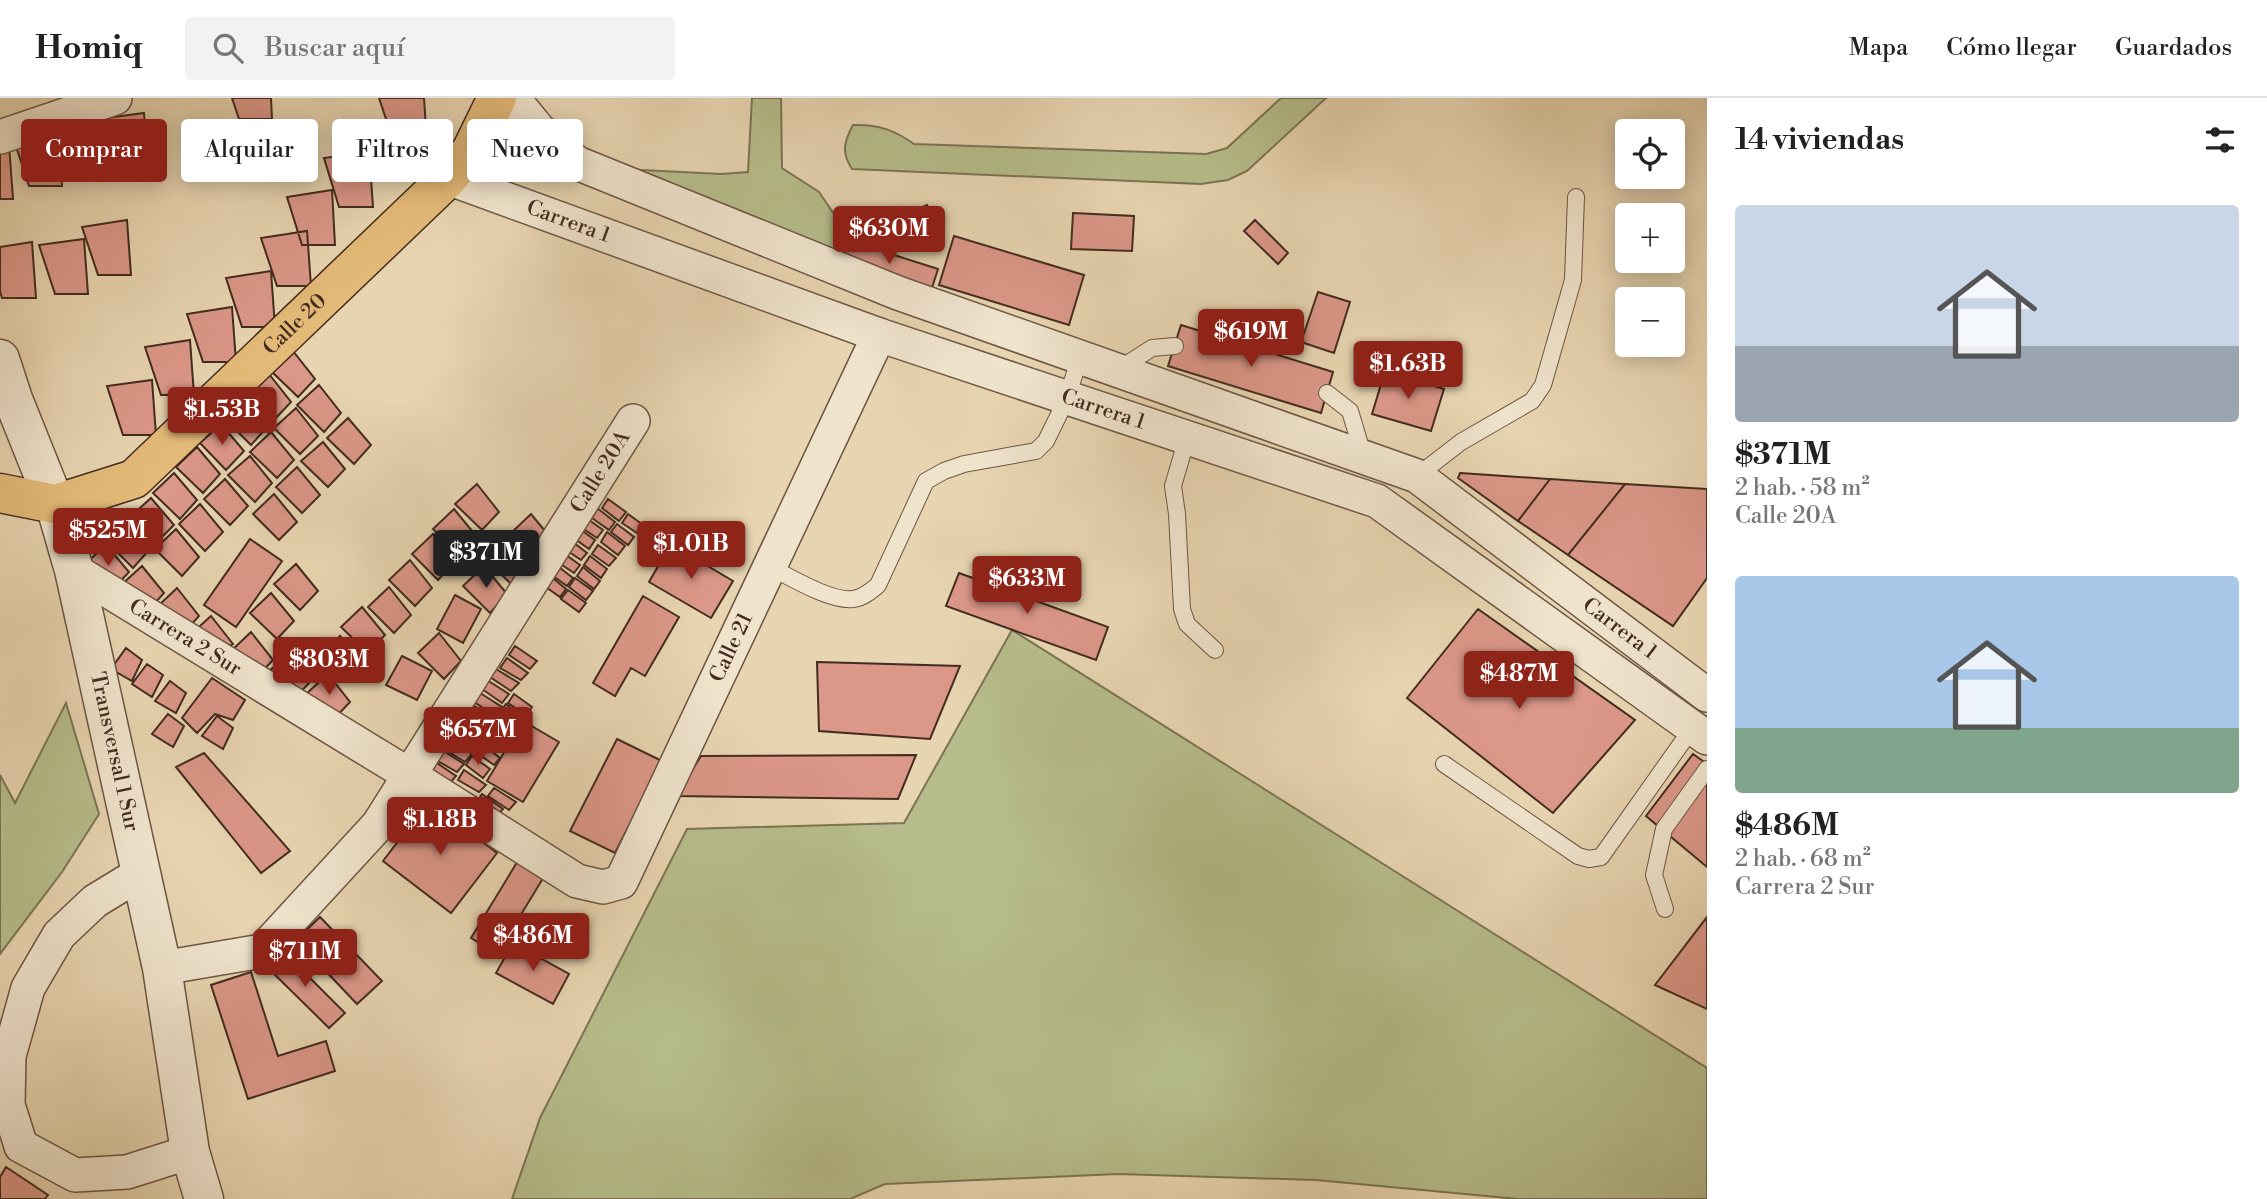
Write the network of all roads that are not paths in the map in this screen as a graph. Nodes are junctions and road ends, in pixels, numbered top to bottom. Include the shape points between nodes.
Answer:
1 (115, 98) edge
2 (497, 98) edge
3 (513, 98) edge
4 (0, 137) edge
5 (453, 173) edge
6 (453, 179) edge
7 (445, 182) edge
8 (1576, 197) dead end
9 (879, 335) junction
10 (1175, 346) dead end
11 (1080, 357) junction
12 (0, 359) edge
13 (1118, 370) junction
14 (1327, 393) dead end
15 (1067, 398) junction
16 (6, 400) edge
17 (634, 421) dead end
18 (1187, 438) junction
19 (1364, 458) junction
20 (1417, 476) junction
21 (0, 493) edge
22 (55, 504) junction
23 (770, 567) junction
24 (74, 570) junction
25 (1214, 650) dead end
26 (1707, 695) edge
27 (1700, 732) edge
28 (1444, 764) dead end
29 (1707, 769) edge
30 (411, 776) junction
31 (141, 873) junction
32 (621, 882) joint
33 (1664, 909) dead end
34 (162, 968) junction
35 (190, 1152) junction
36 (69, 1187) edge
37 (204, 1199) edge

1 - 4 street
2 - 5 main road, Calle 20 via 471,150
3 - 11 street, Carrera 1 via 539,130 577,163 898,293
6 - 9 street, Carrera 1
7 - 22 main road, Calle 20 via 134,479
8 - 20 lane via 1573,280 1543,385 1532,401 1461,442
9 - 15 street, Carrera 1
9 - 23 street, Calle 21
10 - 13 lane via 1152,348
11 - 13 street, Carrera 1
11 - 15 lane
12 - 16 street, Transversal 1 Sur
13 - 19 street, Carrera 1
14 - 19 lane via 1350,411
15 - 18 street, Carrera 1
15 - 23 lane via 1046,441 1035,451 964,464 926,481 878,585 866,594 852,599 833,596
16 - 22 street, Transversal 1 Sur
17 - 30 street, Calle 20A
18 - 25 lane via 1173,486 1182,609 1187,624
18 - 27 street, Carrera 1 via 1377,501
19 - 20 street, Carrera 1
20 - 26 street, Carrera 1
21 - 22 main road
22 - 24 street, Transversal 1 Sur
23 - 32 street, Calle 21
24 - 30 street, Carrera 2 Sur
24 - 31 street, Transversal 1 Sur
27 - 28 lane via 1601,857 1588,859
29 - 33 lane via 1664,829 1654,875
30 - 32 street, Carrera 2 Sur via 577,881 603,887
30 - 34 street, Calle 20A via 378,825 262,951
31 - 34 street, Transversal 1 Sur
31 - 36 street via 95,901 59,934 28,988 9,1056 8,1105 21,1146
34 - 35 street, Transversal 1 Sur
35 - 36 street
35 - 37 street, Transversal 1 Sur

